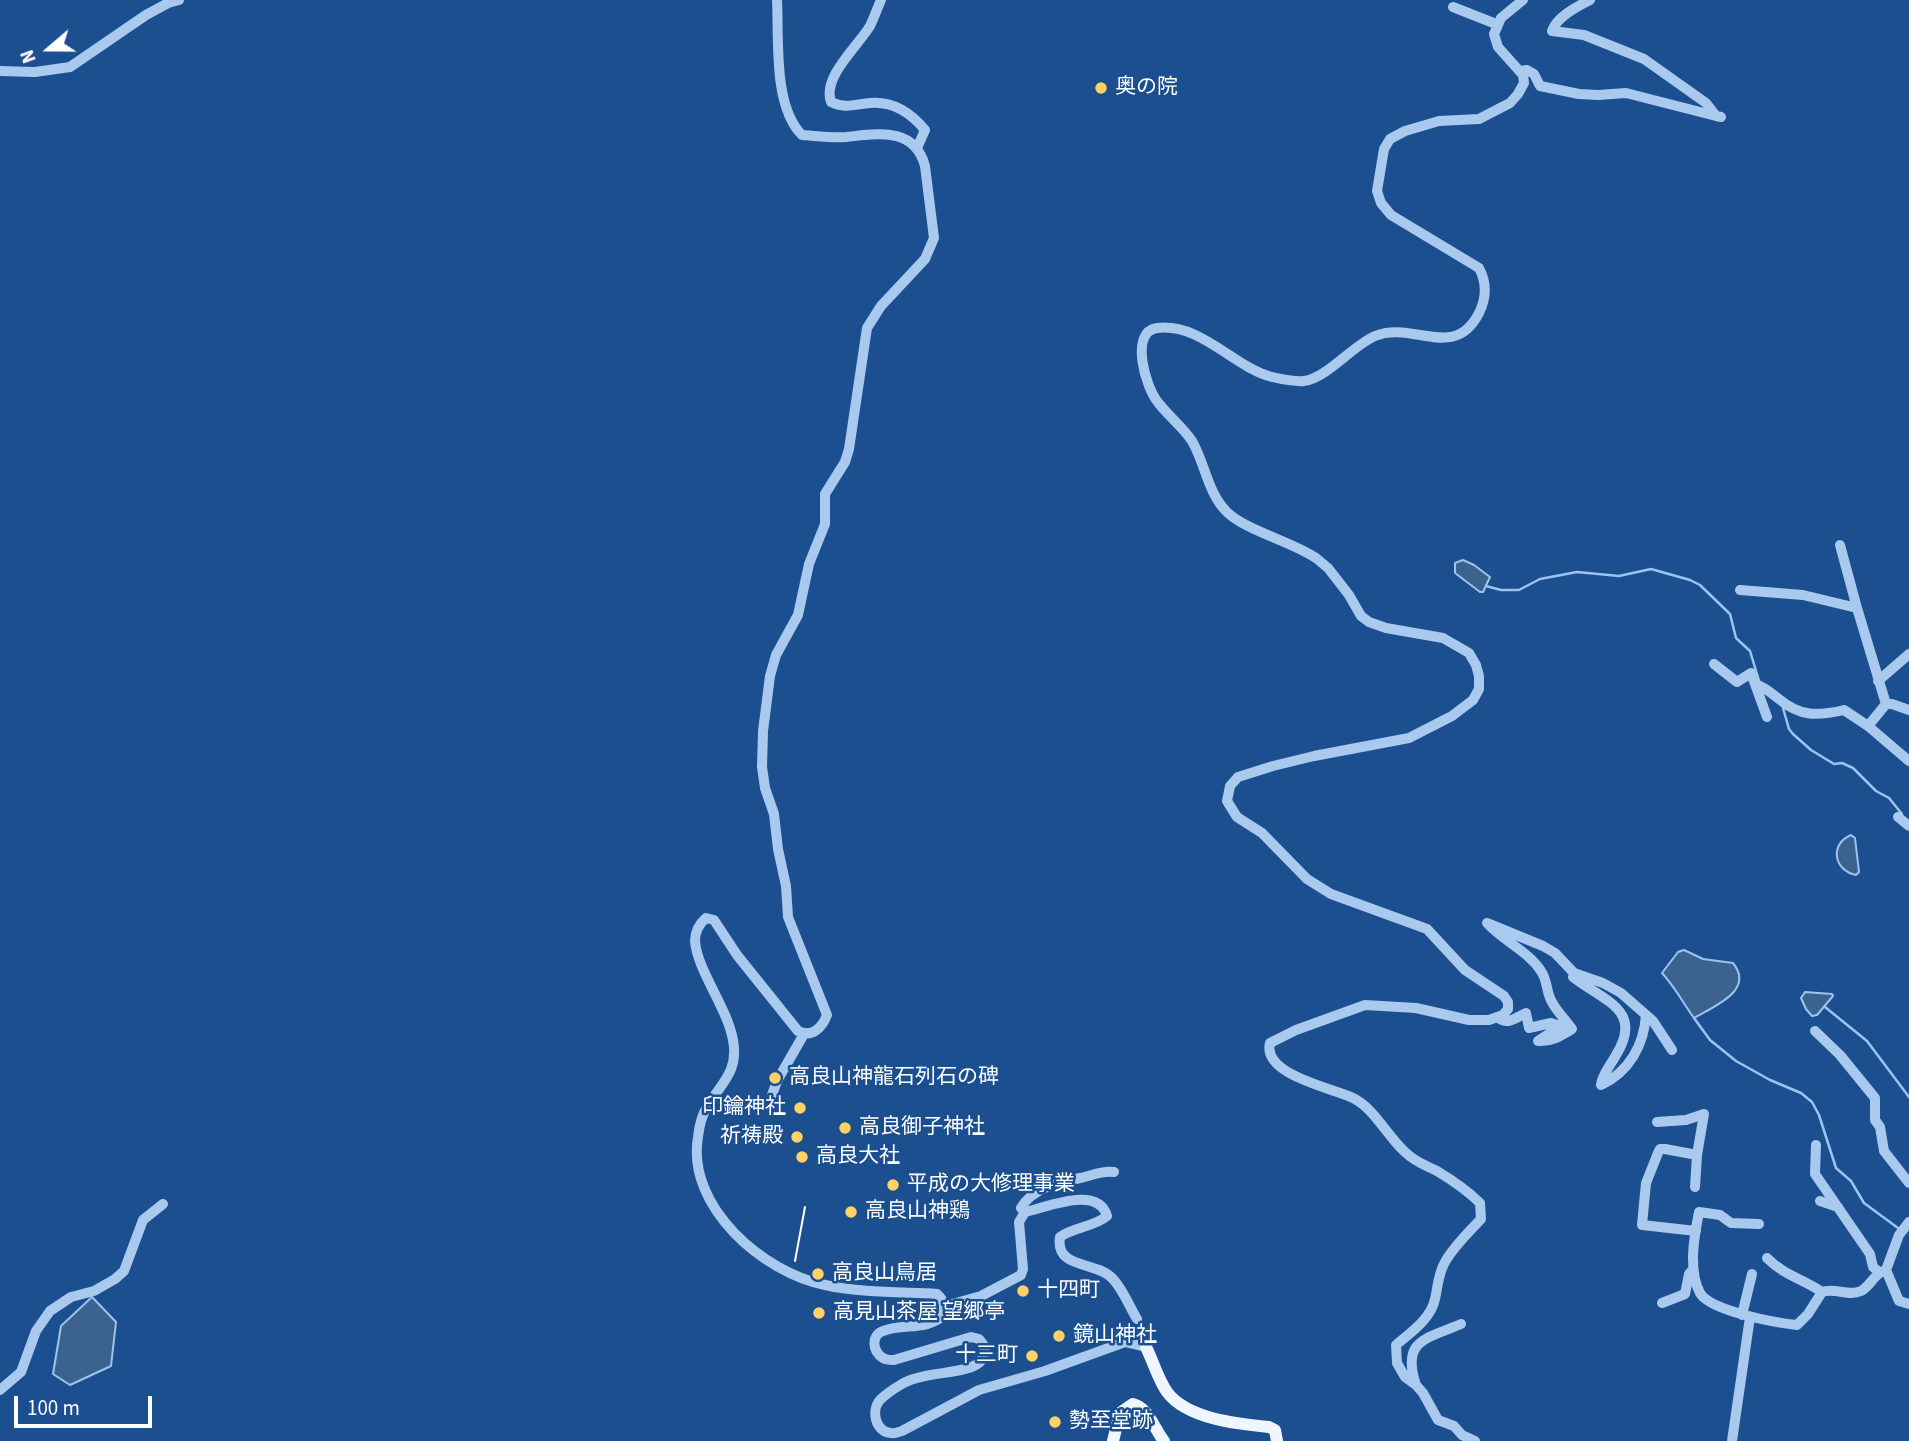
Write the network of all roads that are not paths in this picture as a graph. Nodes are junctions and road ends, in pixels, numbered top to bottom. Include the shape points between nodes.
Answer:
1 (179, 0) edge
2 (776, 0) edge
3 (881, 0) edge
4 (1522, 0) edge
5 (1590, 0) edge
6 (1453, 7) dead end
7 (1496, 24) junction
8 (0, 71) edge
9 (1521, 71) junction
10 (917, 148) junction
11 (1840, 545) dead end
12 (1740, 590) dead end
13 (1857, 608) junction
14 (1909, 654) edge
15 (1714, 664) dead end
16 (1878, 681) junction
17 (1759, 685) junction
18 (1886, 704) junction
19 (1909, 710) edge
20 (1767, 717) dead end
21 (1868, 726) junction
22 (1909, 761) edge
23 (1898, 817) dead end
24 (1909, 826) edge
25 (1564, 965) junction
26 (1508, 1006) junction
27 (1526, 1013) junction
28 (1646, 1015) junction
29 (1497, 1017) junction
30 (1815, 1031) dead end
31 (804, 1034) junction
32 (1672, 1050) dead end
33 (772, 1095) dead end
34 (1657, 1122) dead end
35 (1816, 1145) dead end
36 (1697, 1155) junction
37 (1114, 1172) dead end
38 (1909, 1183) edge
39 (1695, 1186) dead end
40 (1820, 1201) dead end
41 (163, 1204) dead end
42 (1838, 1207) junction
43 (1025, 1212) junction
44 (1909, 1222) edge
45 (1759, 1224) dead end
46 (1696, 1231) junction
47 (1768, 1258) dead end
48 (1693, 1269) junction
49 (1882, 1271) junction
50 (1752, 1274) dead end
51 (1822, 1292) junction
52 (1662, 1303) dead end
53 (1909, 1304) edge
54 (945, 1306) junction
55 (1746, 1316) junction
56 (1137, 1319) dead end
57 (1461, 1324) dead end
58 (1146, 1347) joint
59 (1416, 1385) junction
60 (0, 1390) edge
61 (1113, 1441) edge
62 (1164, 1441) edge
63 (1277, 1441) edge
64 (1475, 1441) edge
65 (1732, 1441) edge

1 - 8 street via 146,15 70,67
2 - 10 street via 786,110 802,135 892,134
3 - 10 street via 870,26 844,59 829,96 838,106 883,103 903,110 925,130
4 - 7 street
5 - 9 street via 1574,8 1552,31 1584,35 1644,59 1719,117 1626,93 1578,94 1540,86 1534,74
6 - 7 street
7 - 9 street via 1498,47
9 - 26 street via 1524,83 1510,103 1479,119 1439,121 1405,131 1390,139 1384,149 1377,191 1381,203 1404,224 1479,268 1485,278 1484,303 1474,324 1462,334 1436,338 1390,331 1303,381 1270,377 1186,331 1150,331 1144,336 1141,352 1151,392 1192,442 1227,512 1316,558 1369,622 1443,638 1469,653 1479,676 1473,700 1427,731 1238,778 1230,786 1227,801 1237,817 1262,833 1307,879 1340,897 1427,929 1465,970 1504,996
10 - 31 street via 925,166 934,238 925,259 867,328 849,449 825,494 825,524 809,564 798,615 769,676 762,731 765,788 774,814 788,917 827,1015 823,1026
11 - 13 street
12 - 13 street via 1803,595
13 - 16 street
14 - 16 street
15 - 17 street via 1737,682 1751,673
16 - 18 street
17 - 20 street
17 - 21 street via 1802,714 1844,710
18 - 19 street
18 - 21 street
21 - 22 street
23 - 24 street
25 - 27 street via 1544,946 1487,923 1541,970 1550,1001 1572,1029 1546,1042 1538,1041 1561,1026 1551,1023 1529,1028
25 - 28 street via 1621,993
25 - 28 street via 1572,976 1614,1005 1626,1023 1626,1033 1601,1085 1615,1078 1639,1048
26 - 27 street
26 - 29 street
27 - 29 street via 1509,1022
28 - 32 street
29 - 59 street via 1469,1020 1416,1008 1365,1005 1270,1043 1281,1068 1355,1099 1404,1152 1479,1203 1480,1219 1443,1265 1435,1302 1396,1346 1397,1363
30 - 38 street via 1875,1098 1875,1120 1884,1151
31 - 33 street
31 - 54 street via 714,920 706,918 699,924 695,939 699,957 729,1022 734,1044 726,1083 705,1108 697,1140 706,1194 727,1225 785,1273 853,1289 937,1294
34 - 36 street via 1704,1114
35 - 42 street via 1815,1174
36 - 39 street
36 - 46 street via 1660,1149 1646,1184 1643,1225
37 - 43 street via 1042,1189 1024,1201 1021,1208
40 - 42 street
41 - 60 street via 143,1220 124,1271 50,1311 36,1332 21,1372
42 - 49 street via 1870,1254 1873,1268
43 - 54 street via 1019,1222 1021,1275 981,1296
43 - 56 street via 1089,1199 1098,1202 1107,1216 1068,1232 1060,1237 1059,1246 1067,1260 1105,1271
44 - 49 street
45 - 46 street via 1731,1223 1720,1215 1699,1212
46 - 48 street
47 - 51 street via 1782,1272
48 - 52 street via 1685,1294
48 - 55 street via 1705,1300
49 - 51 street via 1862,1291
49 - 53 street via 1899,1301
50 - 55 street
51 - 55 street via 1797,1325
54 - 58 street via 943,1316 927,1326 882,1331 876,1336 875,1350 894,1360 971,1337 985,1347 984,1356 971,1367 904,1382 874,1410 882,1429 902,1432 979,1390 1125,1342
55 - 65 street
57 - 59 street via 1422,1340 1414,1350 1410,1366
58 - 63 main road via 1167,1391 1180,1405 1196,1414 1269,1427 1275,1430
59 - 64 street via 1438,1420
61 - 62 main road via 1120,1413 1133,1404 1148,1415

